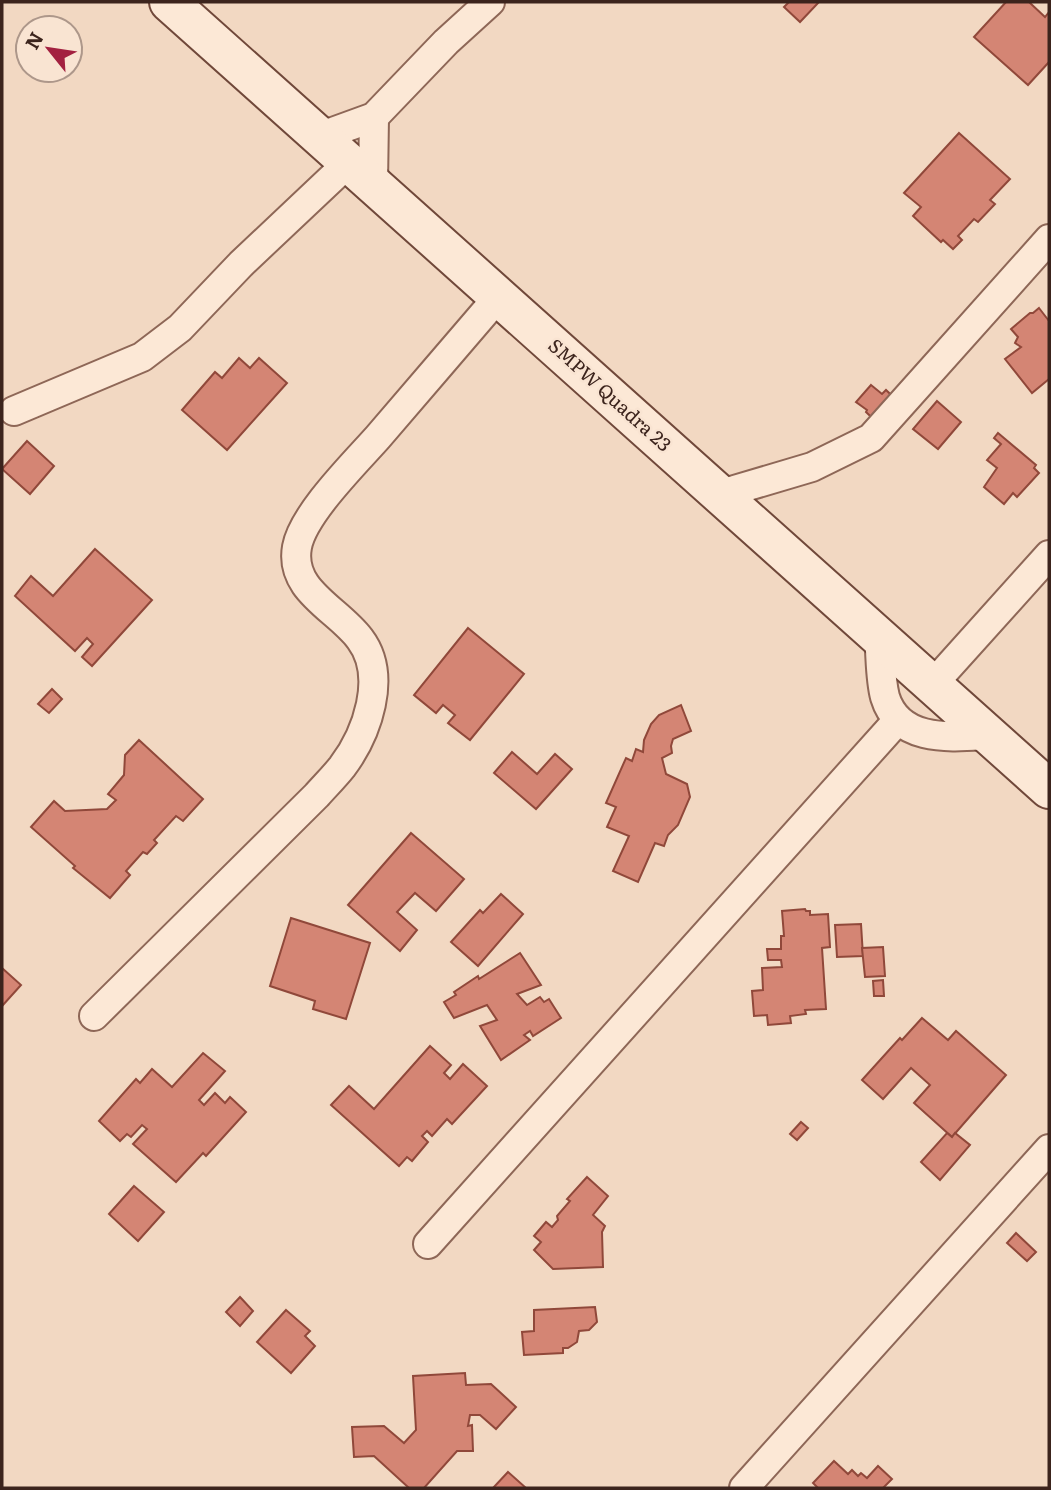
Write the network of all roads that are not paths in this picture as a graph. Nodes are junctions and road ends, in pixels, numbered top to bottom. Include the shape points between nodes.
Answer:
1 (490, 2) edge
2 (171, 3) edge
3 (374, 117) junction
4 (320, 137) junction
5 (360, 174) junction
6 (1049, 239) edge
7 (499, 296) junction
8 (14, 411) dead end
9 (721, 494) junction
10 (1049, 555) edge
11 (879, 637) junction
12 (933, 684) junction
13 (898, 720) junction
14 (989, 735) junction
15 (1049, 789) edge
16 (94, 1016) dead end
17 (1049, 1149) edge
18 (428, 1244) dead end
19 (744, 1488) edge

1 - 3 street
2 - 4 street, SMPW Quadra 23
3 - 4 street
3 - 5 street
4 - 5 street, SMPW Quadra 23
5 - 7 street, SMPW Quadra 23
5 - 8 street via 242,264 180,328 142,357
6 - 9 street via 871,438 812,467
7 - 9 street, SMPW Quadra 23
7 - 16 street via 326,497 298,543 298,573 313,595 361,639 370,662 370,708 361,737 317,795
9 - 11 street, SMPW Quadra 23
10 - 12 street
11 - 12 street, SMPW Quadra 23
11 - 13 street via 885,698
12 - 14 street, SMPW Quadra 23
13 - 14 street via 936,736
13 - 18 street
14 - 15 street, SMPW Quadra 23
17 - 19 street

